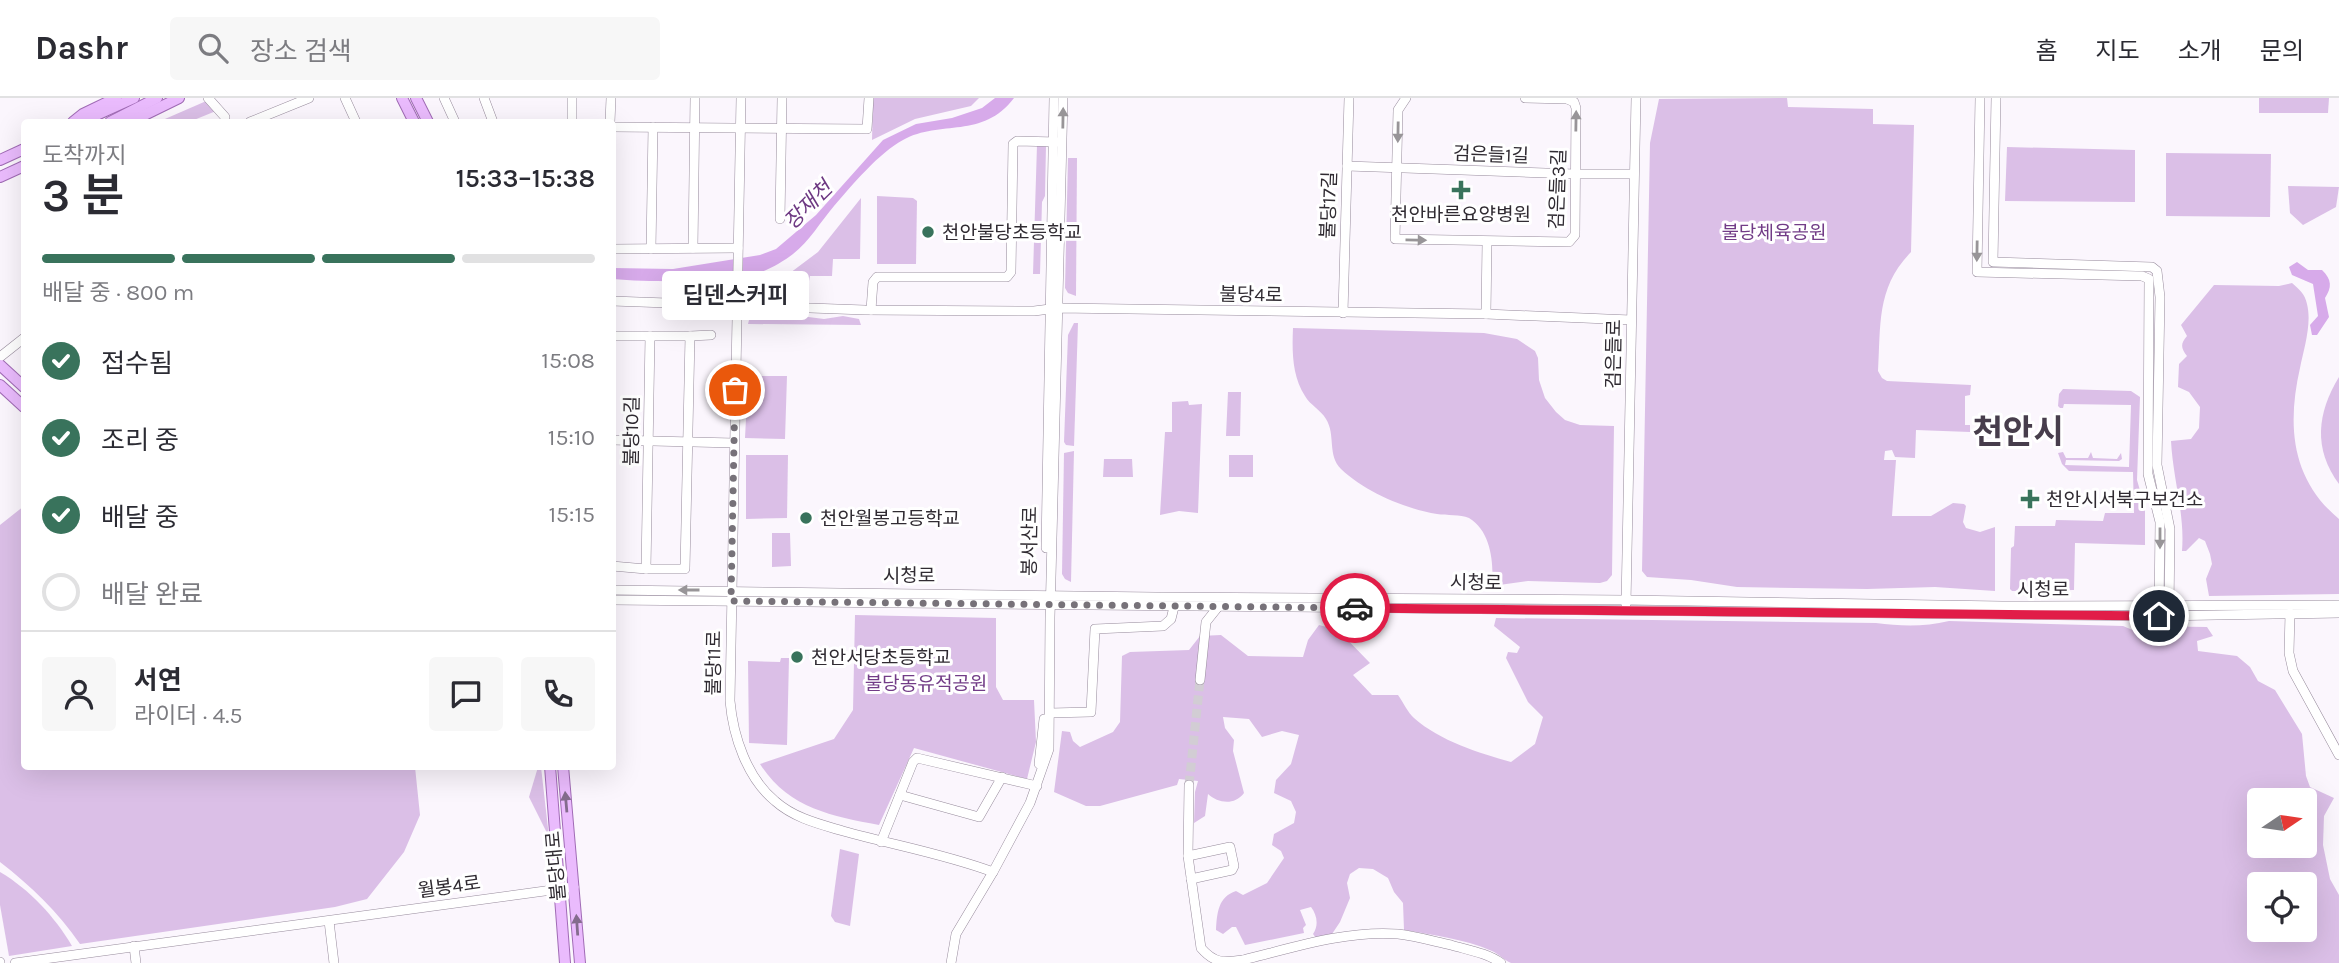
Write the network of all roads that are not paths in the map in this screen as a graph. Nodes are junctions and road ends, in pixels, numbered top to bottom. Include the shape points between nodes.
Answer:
1 (116, 98) edge
2 (157, 98) edge
3 (179, 98) edge
4 (208, 98) edge
5 (220, 98) edge
6 (309, 98) edge
7 (345, 98) edge
8 (402, 98) edge
9 (416, 98) edge
10 (424, 98) edge
11 (444, 98) edge
12 (484, 98) edge
13 (572, 98) edge
14 (611, 98) edge
15 (695, 98) edge
16 (741, 98) edge
17 (782, 98) edge
18 (869, 98) edge
19 (1054, 98) edge
20 (1063, 98) edge
21 (1349, 98) edge
22 (1406, 98) edge
23 (1525, 98) edge
24 (1636, 98) edge
25 (1980, 98) edge
26 (1996, 98) edge
27 (133, 104) edge
28 (82, 118) edge
29 (114, 119) edge
30 (136, 119) edge
31 (225, 119) edge
32 (226, 119) edge
33 (261, 119) edge
34 (354, 119) edge
35 (412, 119) edge
36 (428, 119) edge
37 (429, 119) edge
38 (454, 119) edge
39 (492, 119) edge
40 (572, 119) edge
41 (611, 119) edge
42 (616, 125) edge
43 (653, 127) junction
44 (695, 128) junction
45 (741, 128) junction
46 (782, 129) junction
47 (1058, 142) junction
48 (21, 150) edge
49 (0, 160) edge
50 (1347, 166) junction
51 (21, 167) edge
52 (1397, 168) junction
53 (1576, 174) junction
54 (1634, 174) junction
55 (1979, 176) junction
56 (0, 177) edge
57 (1978, 202) junction
58 (1994, 202) junction
59 (780, 219) dead end
60 (1994, 224) junction
61 (1487, 242) junction
62 (693, 248) junction
63 (616, 249) edge
64 (651, 249) junction
65 (738, 251) junction
66 (616, 301) edge
67 (736, 304) junction
68 (1054, 309) junction
69 (871, 310) junction
70 (1343, 313) junction
71 (1486, 314) junction
72 (1631, 320) junction
73 (711, 335) dead end
74 (616, 336) edge
75 (650, 336) junction
76 (690, 336) junction
77 (21, 340) edge
78 (0, 357) edge
79 (0, 365) edge
80 (21, 384) edge
81 (0, 386) edge
82 (21, 404) edge
83 (648, 439) junction
84 (616, 440) edge
85 (689, 441) junction
86 (734, 443) junction
87 (616, 566) edge
88 (646, 569) junction
89 (616, 590) edge
90 (731, 595) junction
91 (616, 600) edge
92 (1048, 600) junction
93 (1626, 600) junction
94 (2339, 604) edge
95 (1174, 607) junction
96 (1187, 607) junction
97 (1218, 607) junction
98 (1626, 611) junction
99 (2164, 612) junction
100 (2290, 613) junction
101 (2339, 613) edge
102 (1206, 622) junction
103 (1200, 680) tunnel mouth
104 (1050, 713) junction
105 (2339, 755) edge
106 (550, 770) edge
107 (563, 770) edge
108 (1002, 777) junction
109 (1035, 785) junction
110 (1189, 785) tunnel mouth
111 (900, 795) junction
112 (881, 842) junction
113 (1188, 856) junction
114 (991, 871) junction
115 (1191, 879) junction
116 (575, 887) junction
117 (560, 889) junction
118 (329, 921) junction
119 (134, 946) junction
120 (1243, 962) edge
121 (15, 963) edge
122 (136, 963) edge
123 (334, 963) edge
124 (565, 963) edge
125 (580, 963) edge
126 (949, 963) edge
127 (1501, 963) edge

1 - 28 main road
2 - 27 main road
3 - 30 main road
4 - 31 street
5 - 32 street
6 - 33 street
7 - 34 street
8 - 35 main road
9 - 36 main road
10 - 37 main road
11 - 38 street
12 - 39 street
13 - 40 street
14 - 41 street
15 - 44 street
16 - 45 street
17 - 46 street
18 - 46 street via 867,130
19 - 47 street, 봉서산로
47 -> 20 street, 봉서산로
21 - 50 street, 불당17길
22 -> 52 street, 검은들3길 via 1398,110
53 -> 23 street, 검은들3길 via 1574,102
24 - 54 street, 검은들로
25 - 55 street
26 - 58 street
27 - 28 main road
27 - 29 main road
42 - 43 street
43 - 44 street
43 - 64 street
44 - 45 street
44 - 62 street
45 - 46 street
45 - 65 street
46 - 59 street
47 - 68 street, 봉서산로
47 - 69 street via 1013,144 1011,272 1007,277 877,277
48 - 49 main road
50 - 52 street, 검은들1길
50 - 70 street, 불당17길
51 - 56 main road
52 - 53 street, 검은들1길
52 -> 61 street, 검은들3길 via 1395,239
53 - 54 street, 검은들1길
53 - 61 street, 검은들3길 via 1573,239
54 - 72 street, 검은들로
55 - 57 street
55 - 58 street via 1984,172 1989,176
57 - 60 street via 1983,229
57 -> 99 street via 1977,272 2149,279 2148,474 2160,522
58 - 60 street
60 - 99 street via 1993,262 2152,267 2157,271 2157,465 2170,529
61 - 71 street
62 - 64 street
62 - 65 street
63 - 64 street
65 - 67 street, 불당11로
66 - 67 street, 불당4로
67 - 69 street, 불당4로
67 - 86 street, 불당11로
68 - 69 street, 불당4로
68 - 70 street, 불당4로
68 - 92 street, 봉서산로
70 - 71 street, 불당4로
71 - 72 street, 불당4로
72 - 93 street, 검은들로
73 - 76 street
74 - 75 street
75 - 76 street
75 - 83 street, 불당10길
76 - 85 street
77 - 78 street
79 - 80 main road
81 - 82 main road
83 - 84 street
83 - 85 street
83 - 88 street, 불당10길
85 - 86 street
85 - 88 street via 685,569
86 - 90 street, 불당11로
87 - 88 street
90 -> 89 street, 시청로
90 - 91 street, 시청로
90 - 92 street, 시청로
90 - 112 street, 불당11로 via 730,701 748,765 774,801 788,810
92 - 93 street, 시청로
92 - 95 street, 시청로
92 - 104 street, 봉서산로
92 - 109 street, 봉서산로 via 1042,747
93 - 98 street, 검은들로
93 - 99 street, 시청로
94 - 99 street, 시청로
95 - 96 street, 시청로
95 - 104 street via 1163,626 1095,629 1091,712
96 - 97 street, 시청로
96 - 102 street
97 - 98 street, 시청로
97 - 102 street
98 - 99 street, 시청로
99 - 100 street, 시청로
100 - 101 street, 시청로
100 - 105 street via 2289,653 2294,671
102 - 103 street
104 - 109 street, 봉서산로 via 1049,748
106 - 117 main road, 불당대로
116 -> 107 main road, 불당대로
108 - 109 street
108 - 111 street via 917,758
108 - 111 street via 979,817
109 - 114 street, 봉서산로
110 - 113 street
111 - 112 street
112 - 114 street, 불당11로
113 - 115 street
113 - 115 street via 1230,848 1234,866
114 - 126 street, 봉서산로 via 952,933
115 - 120 street via 1201,948 1210,960
116 - 117 street, 월봉4로
125 -> 116 main road, 불당대로
117 - 118 street, 월봉4로
117 - 124 main road, 불당대로
118 - 119 street, 월봉4로
118 - 123 street
119 - 121 street, 월봉4로
119 - 122 street
120 - 127 street via 1315,943 1393,934 1475,952

